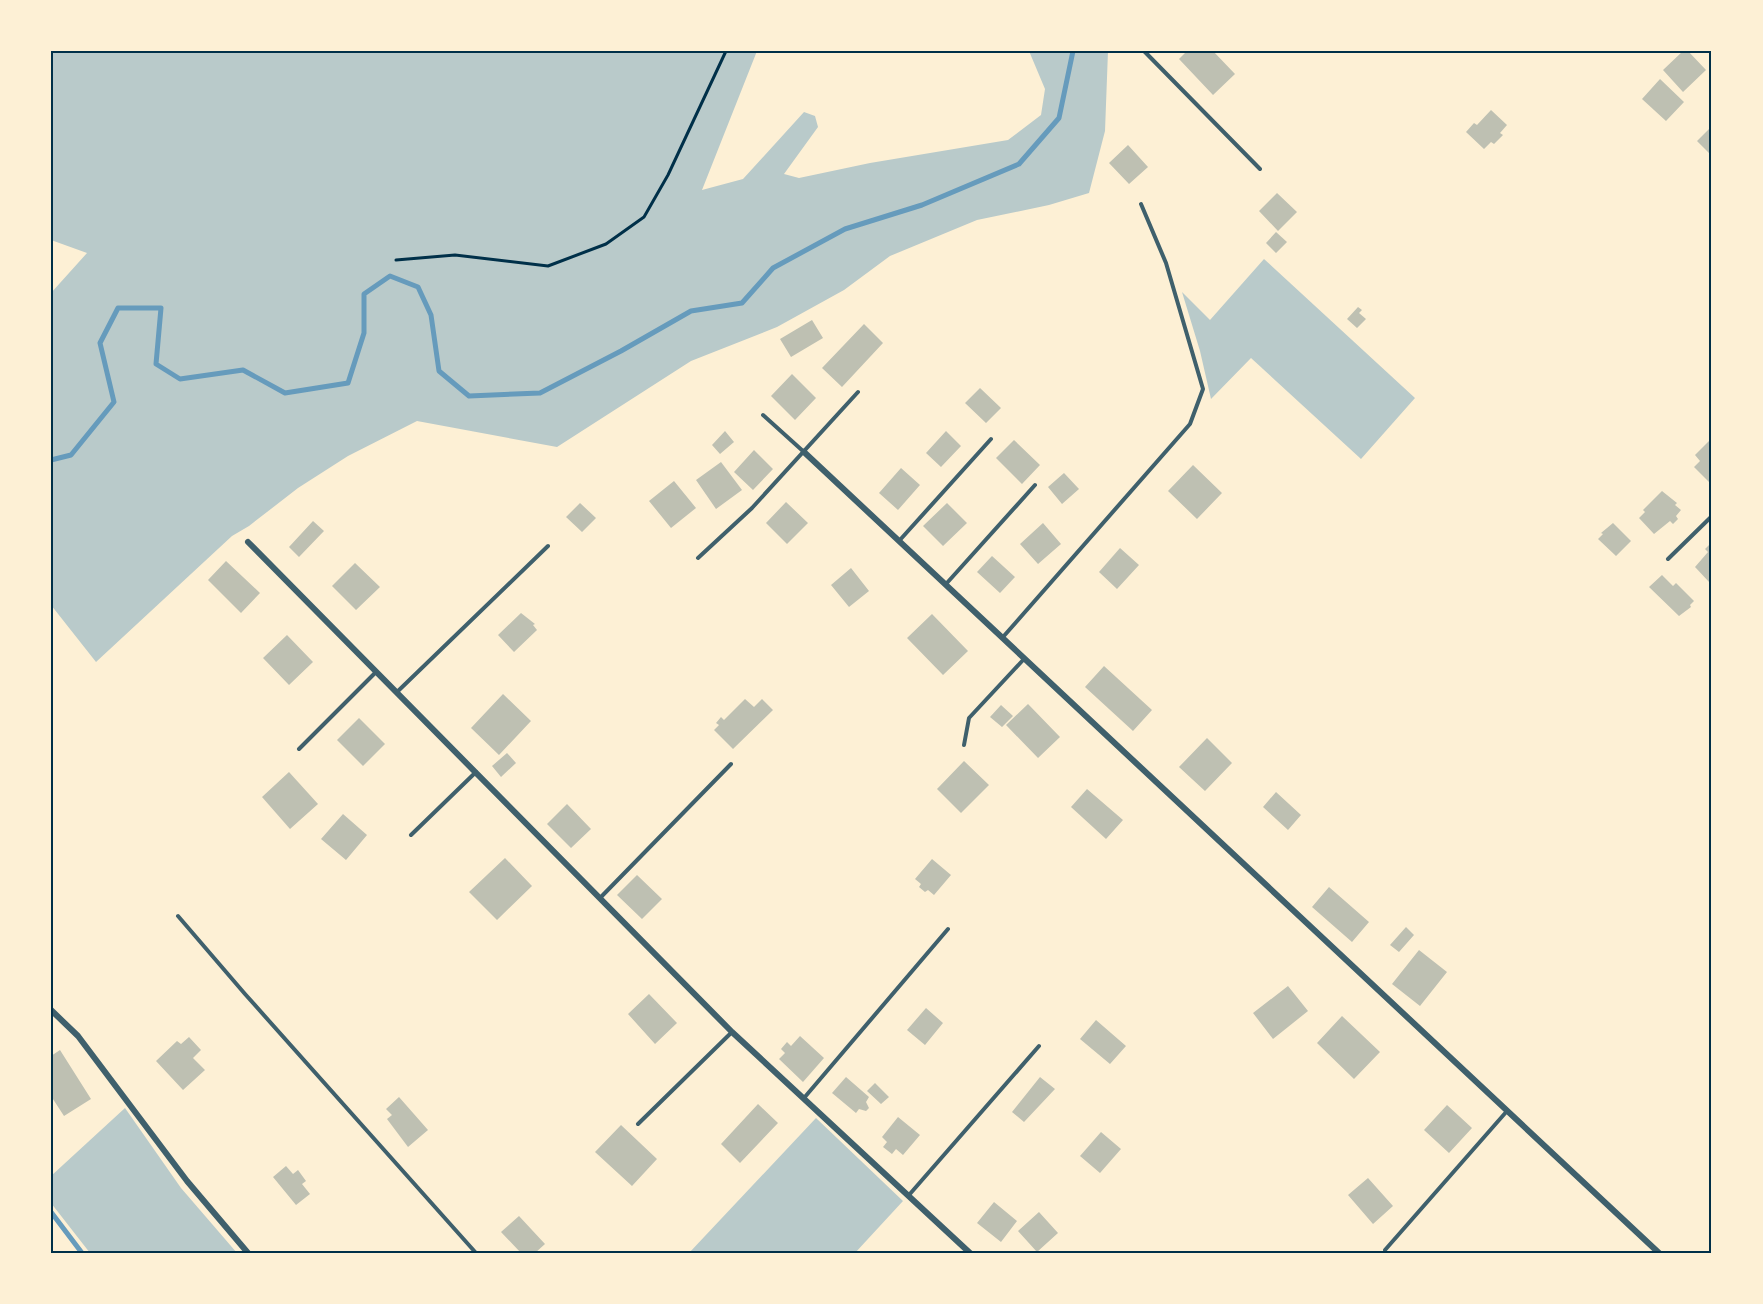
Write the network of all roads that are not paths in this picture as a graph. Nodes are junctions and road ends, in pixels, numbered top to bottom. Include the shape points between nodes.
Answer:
1 (1144, 51) edge
2 (1260, 169) dead end
3 (1141, 204) dead end
4 (858, 392) dead end
5 (763, 415) dead end
6 (991, 439) dead end
7 (804, 452) junction
8 (1035, 485) dead end
9 (1712, 516) edge
10 (899, 541) junction
11 (248, 542) dead end
12 (548, 546) dead end
13 (698, 558) dead end
14 (1668, 559) dead end
15 (945, 585) junction
16 (1002, 638) junction
17 (1024, 658) junction
18 (376, 671) junction
19 (397, 692) junction
20 (964, 746) dead end
21 (299, 749) dead end
22 (731, 764) dead end
23 (476, 772) junction
24 (411, 835) dead end
25 (600, 898) junction
26 (178, 916) dead end
27 (948, 929) dead end
28 (51, 1010) edge
29 (732, 1032) junction
30 (1039, 1046) dead end
31 (804, 1098) junction
32 (1507, 1111) junction
33 (638, 1124) dead end
34 (908, 1196) junction
35 (1385, 1251) dead end
36 (248, 1253) edge
37 (476, 1253) edge
38 (970, 1253) edge
39 (1659, 1253) edge

1 - 2 lane
3 - 16 lane via 1166,263 1203,389 1190,424
4 - 7 lane
5 - 7 lane
6 - 10 lane
7 - 10 street
7 - 13 lane
8 - 15 lane
9 - 14 lane
10 - 15 street
11 - 18 street
12 - 19 lane
15 - 16 street
16 - 17 street
17 - 20 lane via 969,717
17 - 32 street
18 - 19 street
18 - 21 lane
19 - 23 street
22 - 25 lane
23 - 24 lane
23 - 25 street
25 - 29 street
26 - 37 lane
27 - 31 lane
28 - 36 street via 78,1036 187,1181
29 - 31 street
29 - 33 lane
30 - 34 lane
31 - 34 street
32 - 35 lane
32 - 39 street
34 - 38 street

